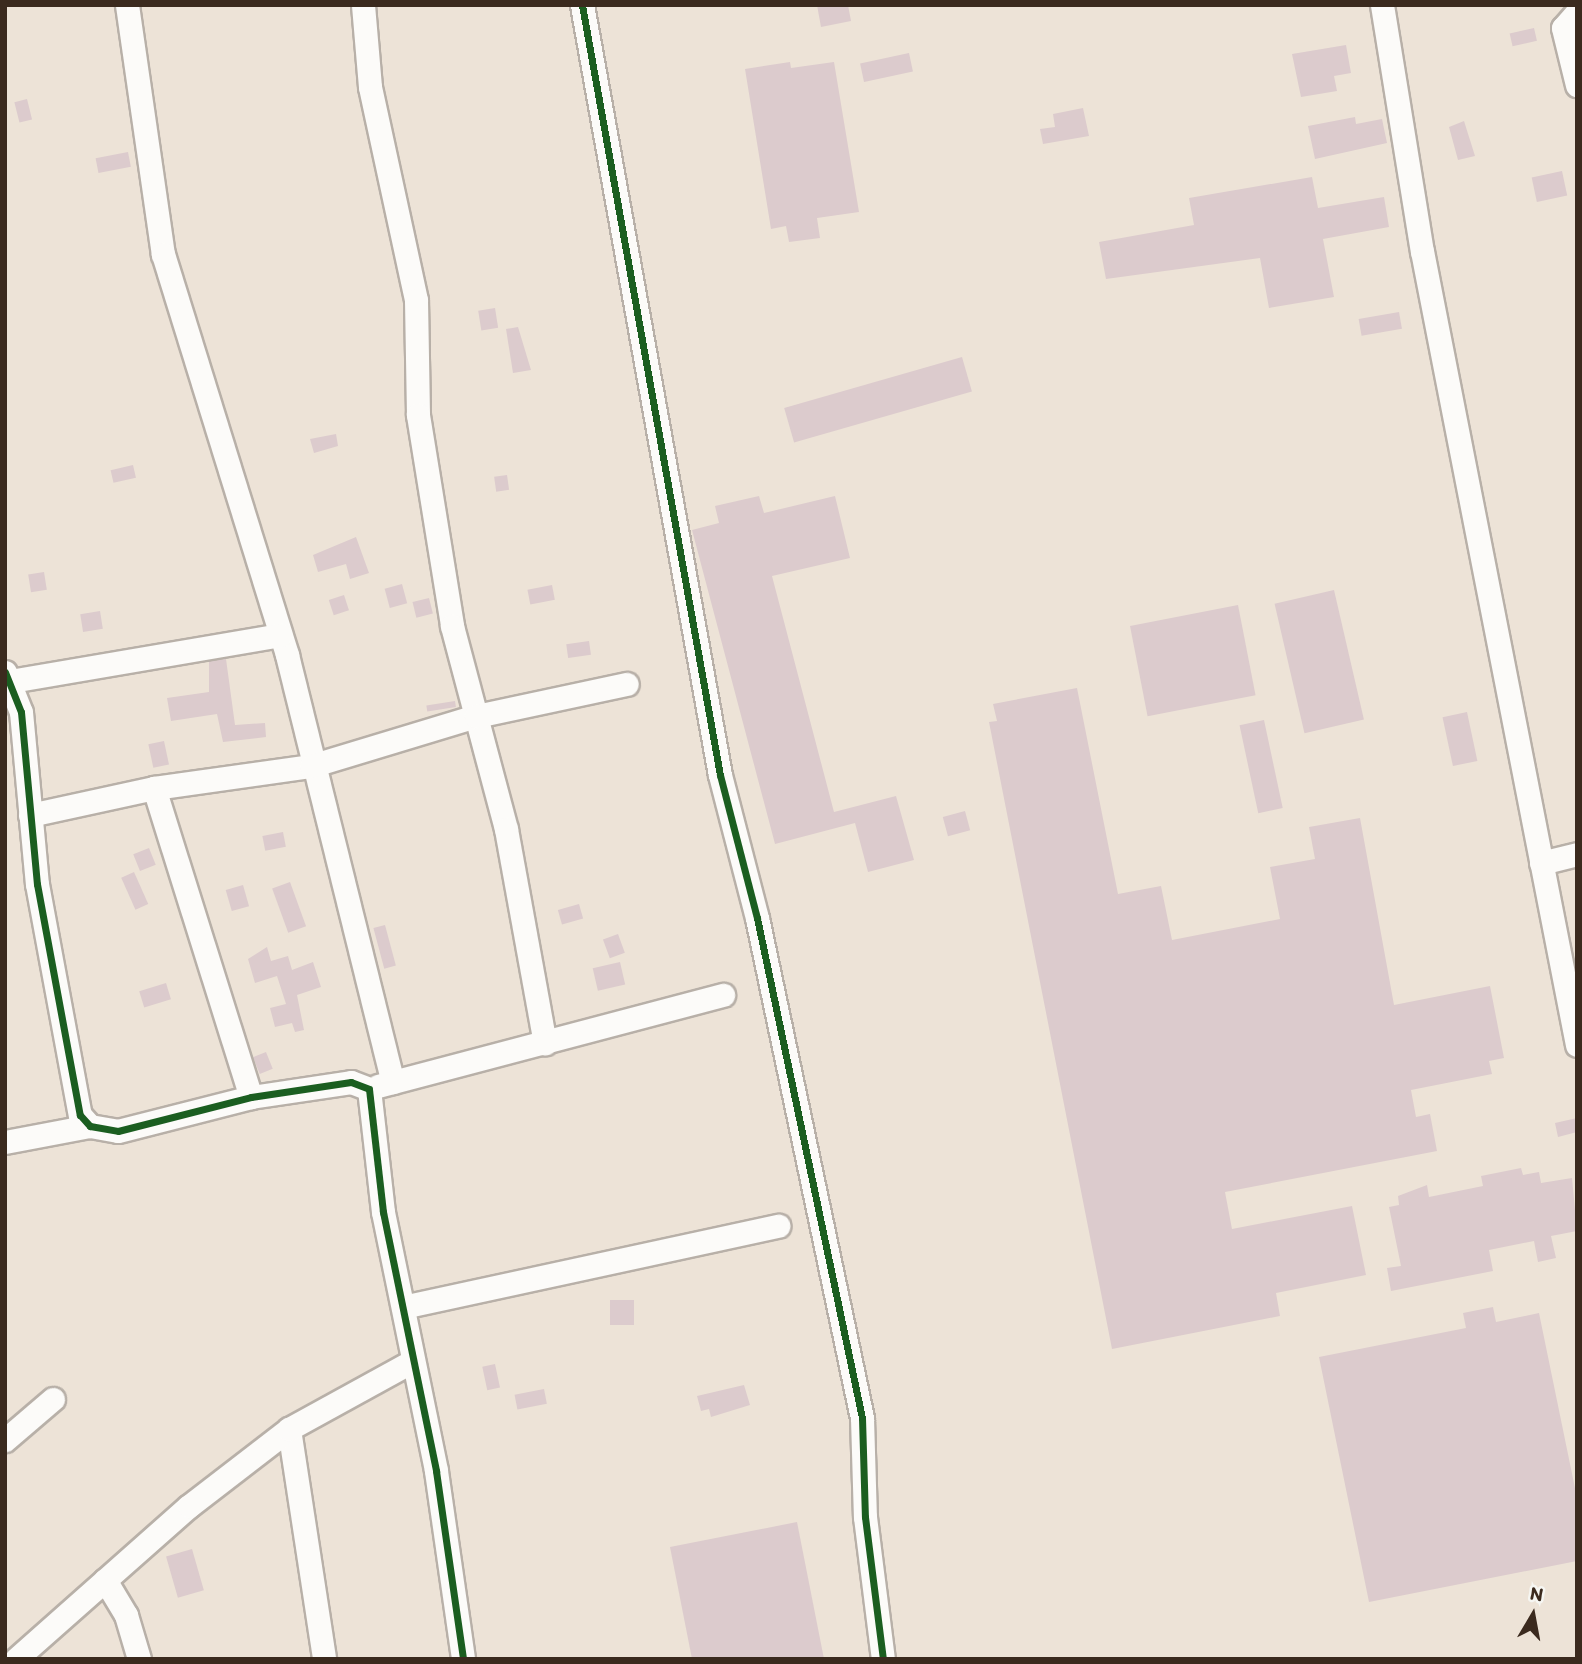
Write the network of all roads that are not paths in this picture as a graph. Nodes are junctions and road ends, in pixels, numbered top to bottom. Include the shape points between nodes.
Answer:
1 (127, 5) edge
2 (363, 5) edge
3 (582, 5) edge
4 (1382, 5) edge
5 (1577, 12) edge
6 (1577, 85) edge
7 (280, 635) junction
8 (8, 678) edge
9 (627, 684) dead end
10 (476, 716) junction
11 (311, 766) junction
12 (154, 788) junction
13 (30, 815) junction
14 (1577, 854) edge
15 (1541, 863) junction
16 (723, 995) dead end
17 (545, 1044) junction
18 (1577, 1045) edge
19 (393, 1083) junction
20 (369, 1089) junction
21 (251, 1097) junction
22 (90, 1126) junction
23 (5, 1142) edge
24 (778, 1226) dead end
25 (407, 1306) junction
26 (411, 1362) junction
27 (52, 1399) dead end
28 (289, 1429) junction
29 (5, 1440) edge
30 (105, 1580) junction
31 (16, 1659) edge
32 (139, 1659) edge
33 (324, 1659) edge
34 (463, 1659) edge
35 (883, 1659) edge

1 - 7 street via 163,254
2 - 10 street via 370,87 416,300 415,381 441,560
3 - 35 street via 720,775 757,918 862,1418 865,1517
4 - 15 street via 1422,251
5 - 6 street via 1563,28
7 - 8 street
7 - 11 street
8 - 13 street
9 - 10 street
10 - 11 street
10 - 17 street via 506,829
11 - 12 street
11 - 19 street
12 - 13 street
12 - 21 street
13 - 22 street via 75,1096
14 - 15 street
15 - 18 street
16 - 17 street
17 - 19 street
19 - 20 street
20 - 21 street via 351,1082
20 - 25 street via 383,1212
21 - 22 street via 118,1131
22 - 23 street
24 - 25 street
25 - 26 street
26 - 28 street
26 - 34 street via 436,1471
27 - 29 street
28 - 30 street
28 - 33 street
30 - 31 street
30 - 32 street via 126,1615

